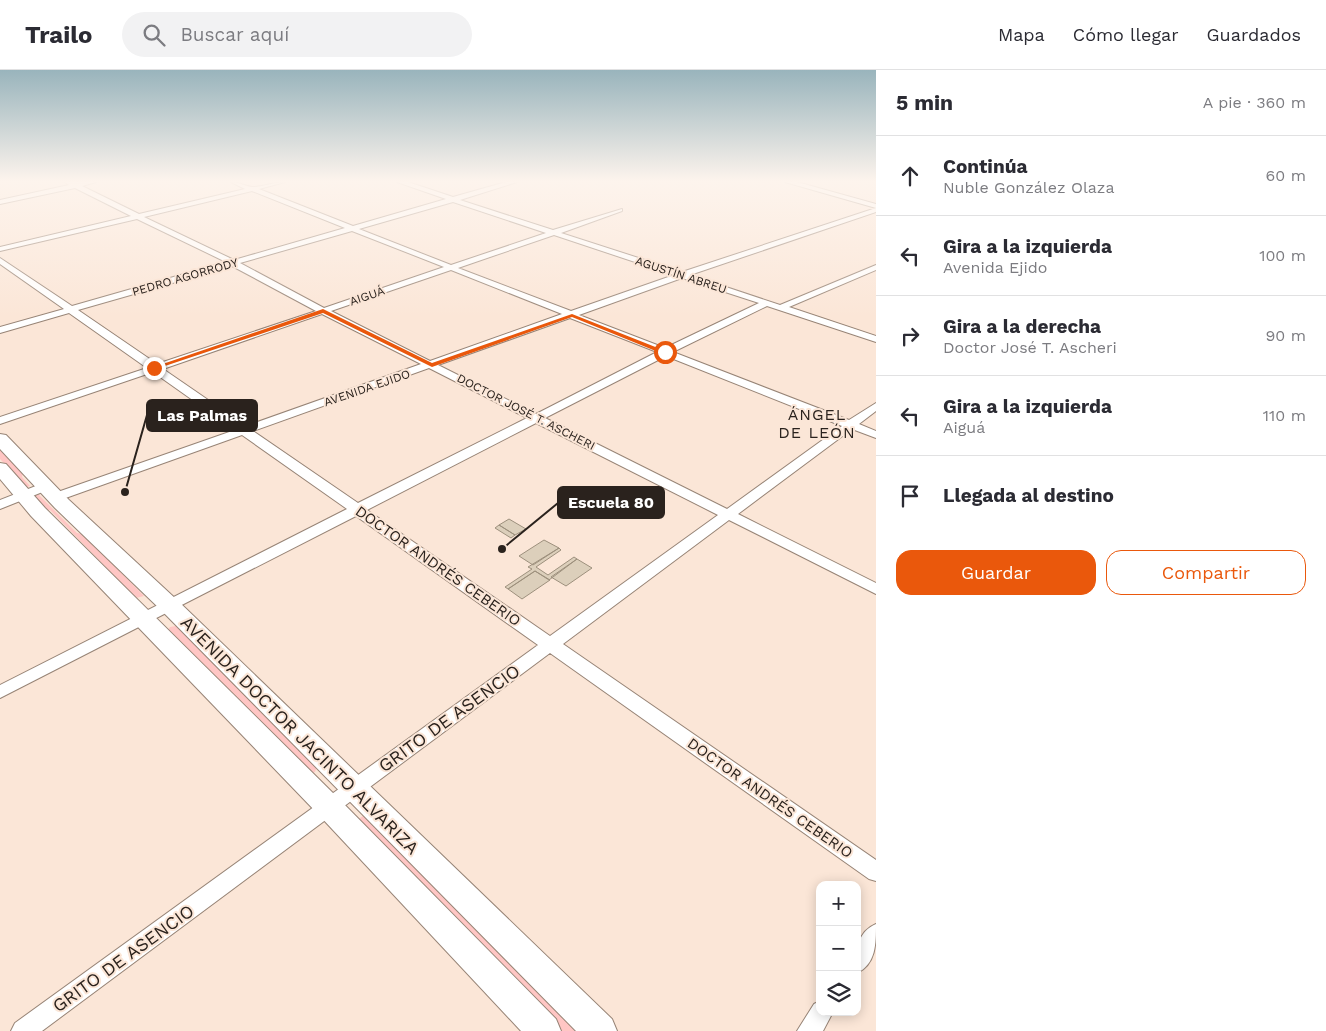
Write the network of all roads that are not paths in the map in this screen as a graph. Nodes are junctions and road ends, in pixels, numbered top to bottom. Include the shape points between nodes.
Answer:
1 (95, 227) edge
2 (158, 227) edge
3 (348, 227) edge
4 (361, 227) edge
5 (538, 227) edge
6 (569, 227) edge
7 (826, 227) edge
8 (354, 229) junction
9 (554, 232) junction
10 (0, 249) edge
11 (0, 260) edge
12 (233, 263) junction
13 (876, 267) edge
14 (450, 268) junction
15 (682, 276) junction
16 (766, 303) junction
17 (780, 308) junction
18 (72, 309) junction
19 (323, 311) junction
20 (572, 316) junction
21 (0, 330) edge
22 (876, 339) edge
23 (665, 352) junction
24 (432, 365) junction
25 (154, 368) junction
26 (876, 406) edge
27 (536, 418) junction
28 (0, 421) edge
29 (850, 425) junction
30 (243, 431) junction
31 (876, 435) edge
32 (0, 439) edge
33 (0, 468) edge
34 (42, 493) junction
35 (0, 505) edge
36 (358, 510) junction
37 (728, 513) junction
38 (876, 589) edge
39 (169, 606) junction
40 (144, 618) junction
41 (551, 644) junction
42 (0, 692) edge
43 (352, 788) junction
44 (328, 806) junction
45 (876, 872) edge
46 (876, 935) edge
47 (861, 956) edge
48 (819, 1016) edge
49 (23, 1031) edge
50 (544, 1031) edge
51 (600, 1031) edge
52 (809, 1031) edge

1 - 10 street
2 - 12 street, DOCTOR JOSÉ T. ASCHERI
3 - 8 street
4 - 8 street, PEDRO AGORRODY
5 - 9 street, AGUSTÍN ABREU
6 - 9 street, AIGUÁ
7 - 15 street, AVENIDA EJIDO
8 - 12 street, PEDRO AGORRODY
8 - 14 street
9 - 14 street, AIGUÁ
9 - 15 street, AGUSTÍN ABREU
11 - 18 street, DOCTOR ANDRÉS CEBERIO
12 - 18 street, PEDRO AGORRODY
12 - 19 street, DOCTOR JOSÉ T. ASCHERI
13 - 17 street
14 - 19 street, AIGUÁ
14 - 20 street
15 - 16 street, AGUSTÍN ABREU
15 - 20 street, AVENIDA EJIDO
16 - 17 street, AGUSTÍN ABREU
16 - 23 street
17 - 22 street, AGUSTÍN ABREU
18 - 21 street, PEDRO AGORRODY
18 - 25 street, DOCTOR ANDRÉS CEBERIO
19 - 24 street, DOCTOR JOSÉ T. ASCHERI
19 - 25 street, AIGUÁ
20 - 23 street
20 - 24 street, AVENIDA EJIDO
23 - 27 street
23 - 29 street
24 - 27 street, DOCTOR JOSÉ T. ASCHERI
24 - 30 street, AVENIDA EJIDO
25 - 28 street, AIGUÁ
25 - 30 street, DOCTOR ANDRÉS CEBERIO
26 - 29 street, GRITO DE ASENCIO
27 - 36 street
27 - 37 street, DOCTOR JOSÉ T. ASCHERI
29 - 31 street
29 - 37 street, GRITO DE ASENCIO
30 - 34 street, AVENIDA EJIDO
30 - 36 street, DOCTOR ANDRÉS CEBERIO
32 - 34 main road, AVENIDA DOCTOR JACINTO ALVARIZA
33 - 34 main road, AVENIDA DOCTOR JACINTO ALVARIZA
34 - 35 street, AVENIDA EJIDO
34 - 39 main road, AVENIDA DOCTOR JACINTO ALVARIZA
34 - 40 main road, AVENIDA DOCTOR JACINTO ALVARIZA via 38,512
36 - 39 street
36 - 41 street, DOCTOR ANDRÉS CEBERIO
37 - 38 street, DOCTOR JOSÉ T. ASCHERI
37 - 41 street, GRITO DE ASENCIO
39 - 40 street
39 - 43 main road, AVENIDA DOCTOR JACINTO ALVARIZA
40 - 42 street
40 - 44 main road, AVENIDA DOCTOR JACINTO ALVARIZA
41 - 43 street, GRITO DE ASENCIO
41 - 45 street, DOCTOR ANDRÉS CEBERIO
43 - 44 street, GRITO DE ASENCIO
43 - 51 main road, AVENIDA DOCTOR JACINTO ALVARIZA
44 - 49 street, GRITO DE ASENCIO
44 - 50 main road, AVENIDA DOCTOR JACINTO ALVARIZA
46 - 47 street
48 - 52 street

